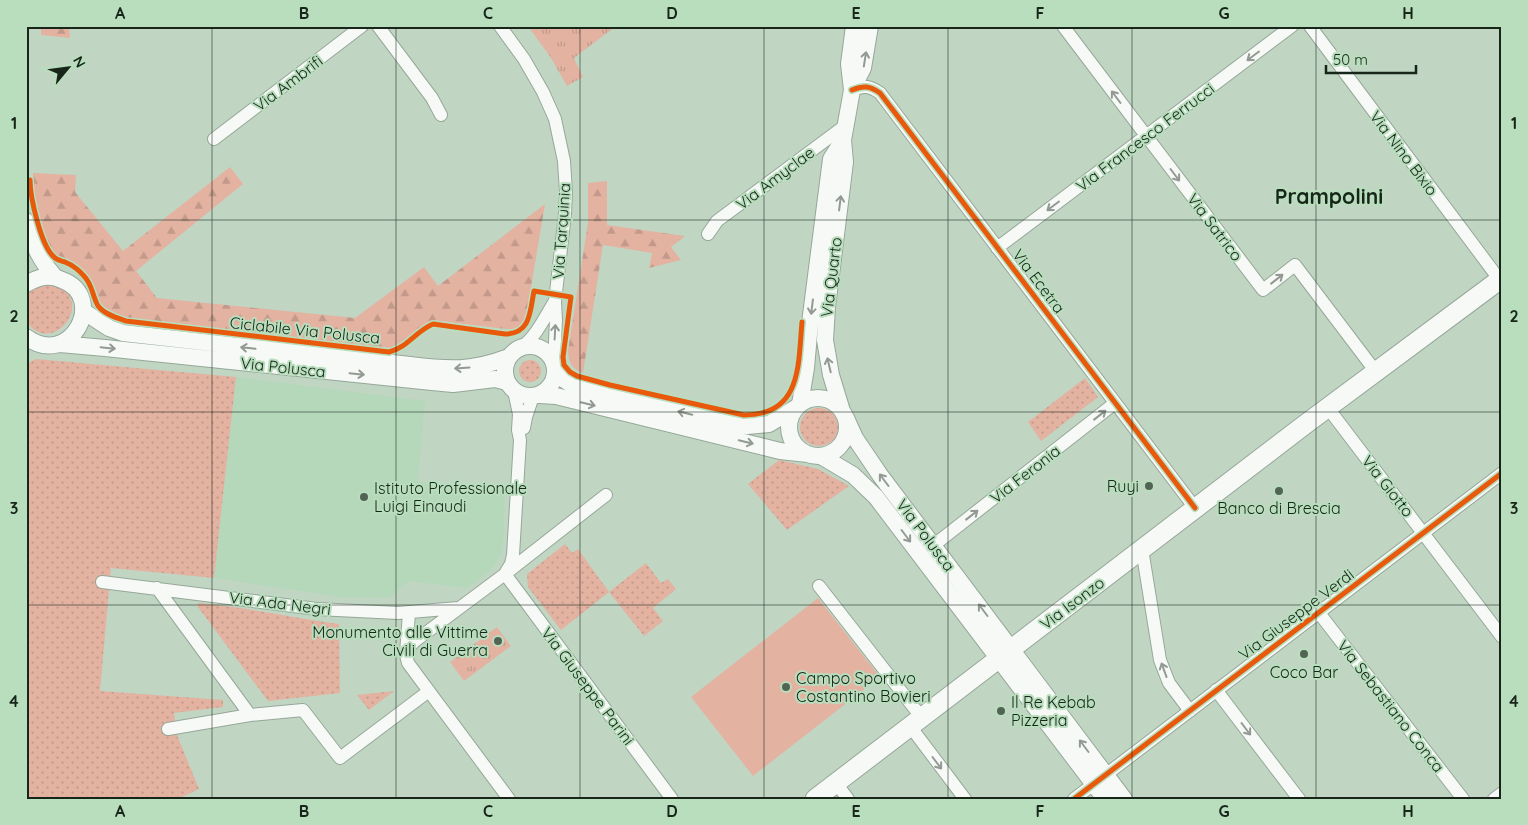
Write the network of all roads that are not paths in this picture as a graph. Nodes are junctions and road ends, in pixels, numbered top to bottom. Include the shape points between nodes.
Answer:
1 (362, 26) edge
2 (378, 26) edge
3 (500, 26) edge
4 (854, 26) edge
5 (870, 26) edge
6 (1063, 26) edge
7 (1292, 26) edge
8 (1310, 26) edge
9 (852, 90) junction
10 (440, 115) dead end
11 (844, 133) junction
12 (1146, 136) junction
13 (214, 139) dead end
14 (26, 221) edge
15 (708, 234) dead end
16 (998, 248) junction
17 (32, 255) edge
18 (55, 277) junction
19 (1501, 280) edge
20 (26, 284) edge
21 (555, 301) junction
22 (83, 311) junction
23 (29, 342) edge
24 (60, 344) junction
25 (516, 352) junction
26 (555, 368) junction
27 (1376, 372) junction
28 (510, 386) junction
29 (537, 396) junction
30 (1115, 403) junction
31 (799, 406) junction
32 (1328, 408) junction
33 (844, 415) junction
34 (520, 440) junction
35 (814, 454) junction
36 (1502, 473) edge
37 (606, 495) dead end
38 (1195, 508) junction
39 (1423, 532) junction
40 (934, 545) junction
41 (1142, 550) junction
42 (505, 574) junction
43 (102, 582) dead end
44 (819, 586) dead end
45 (157, 588) junction
46 (458, 608) junction
47 (408, 613) junction
48 (1319, 613) junction
49 (1502, 637) edge
50 (406, 654) junction
51 (1006, 654) junction
52 (1216, 690) junction
53 (430, 691) junction
54 (1190, 711) junction
55 (250, 715) junction
56 (916, 722) junction
57 (168, 729) dead end
58 (1100, 779) junction
59 (836, 783) junction
60 (1502, 793) edge
61 (509, 799) edge
62 (672, 799) edge
63 (815, 799) edge
64 (848, 799) edge
65 (965, 799) edge
66 (1074, 799) edge
67 (1105, 799) edge
68 (1124, 799) edge
69 (1299, 799) edge
70 (1463, 799) edge
71 (1494, 799) edge

1 - 13 street, Via Ambrifi
2 - 10 street via 432,98
3 - 21 street, Via Tarquinia via 543,92 555,119 564,161 565,214
4 - 9 street, Via Quarto via 848,64
9 -> 5 street, Via Quarto via 863,68
12 -> 6 street, Via Satrico
7 -> 12 street, Via Francesco Ferrucci
8 - 19 street, Via Nino Bixio
9 - 11 street, Via Quarto
9 - 16 street, Via Ecetra via 868,86 880,94
11 - 15 street, Via Amyclae via 717,221
11 -> 31 street, Via Quarto via 831,159
33 -> 11 street, Via Quarto via 825,340 845,162
12 -> 16 street, Via Francesco Ferrucci
12 -> 27 street, Via Satrico via 1263,290 1294,265
14 - 17 street
16 - 30 street, Via Ecetra
17 - 18 street
18 - 20 street via 44,276
18 - 22 street via 75,289
19 - 27 main road, Via Isonzo
21 - 25 street, Via Tarquinia via 539,328
26 -> 21 street, Via Tarquinia
22 - 24 street via 77,331
25 -> 22 street, Via Polusca via 472,368 410,366 123,333
23 - 24 street, Via Polusca via 52,346
24 -> 28 street, Via Polusca via 454,384 495,379
25 - 26 street, Via Polusca via 530,346 538,347 550,356
25 - 28 street via 506,364 505,373
26 - 29 street via 550,387
31 -> 26 street, Via Polusca via 769,424 747,426 721,422 574,386
27 - 32 main road, Via Isonzo
28 - 29 street, Via Polusca via 526,396
28 - 34 street via 518,409
29 - 34 street via 526,417
29 -> 35 street, Via Polusca via 556,396 780,451
30 - 38 street, Via Ecetra
40 -> 30 street, Via Feronia
31 - 33 street via 808,399 828,400 836,404
31 - 35 street via 792,414 790,433 800,449
32 - 38 main road, Via Isonzo
32 - 39 street, Via Giotto
33 - 35 street via 847,426 842,443 830,453
40 -> 33 street, Via Polusca via 880,475
34 - 42 street via 513,555
35 -> 51 street, Via Polusca via 853,475 871,491
36 - 39 street, Via Giuseppe Verdi
37 - 42 street
38 - 41 main road, Via Isonzo
39 - 48 street, Via Giuseppe Verdi
39 - 49 street, Via Giotto
51 -> 40 street, Via Polusca
41 - 51 main road, Via Isonzo
54 -> 41 street via 1169,683 1160,660
42 - 46 street
42 - 62 street, Via Giuseppe Parini
43 - 45 street, Via Ada Negri
44 - 56 street
45 - 47 street, Via Ada Negri via 317,609
45 - 55 street
46 - 47 street, Via Ada Negri
46 - 50 street via 415,641
47 - 50 street
48 - 52 street, Via Giuseppe Verdi
48 - 70 street, Via Sebastiano Conca
50 - 53 street via 408,663
51 - 56 main road, Via Isonzo
51 - 58 street
52 - 54 street, Via Giuseppe Verdi
52 -> 69 street
53 - 55 street via 340,758 304,710
53 - 61 street
54 - 58 street, Via Giuseppe Verdi
55 - 57 street
56 - 59 main road, Via Isonzo
56 -> 65 street
58 - 66 street, Via Giuseppe Verdi
58 - 67 street
58 - 68 street
59 - 63 main road, Via Isonzo
59 - 64 street
60 - 71 street

